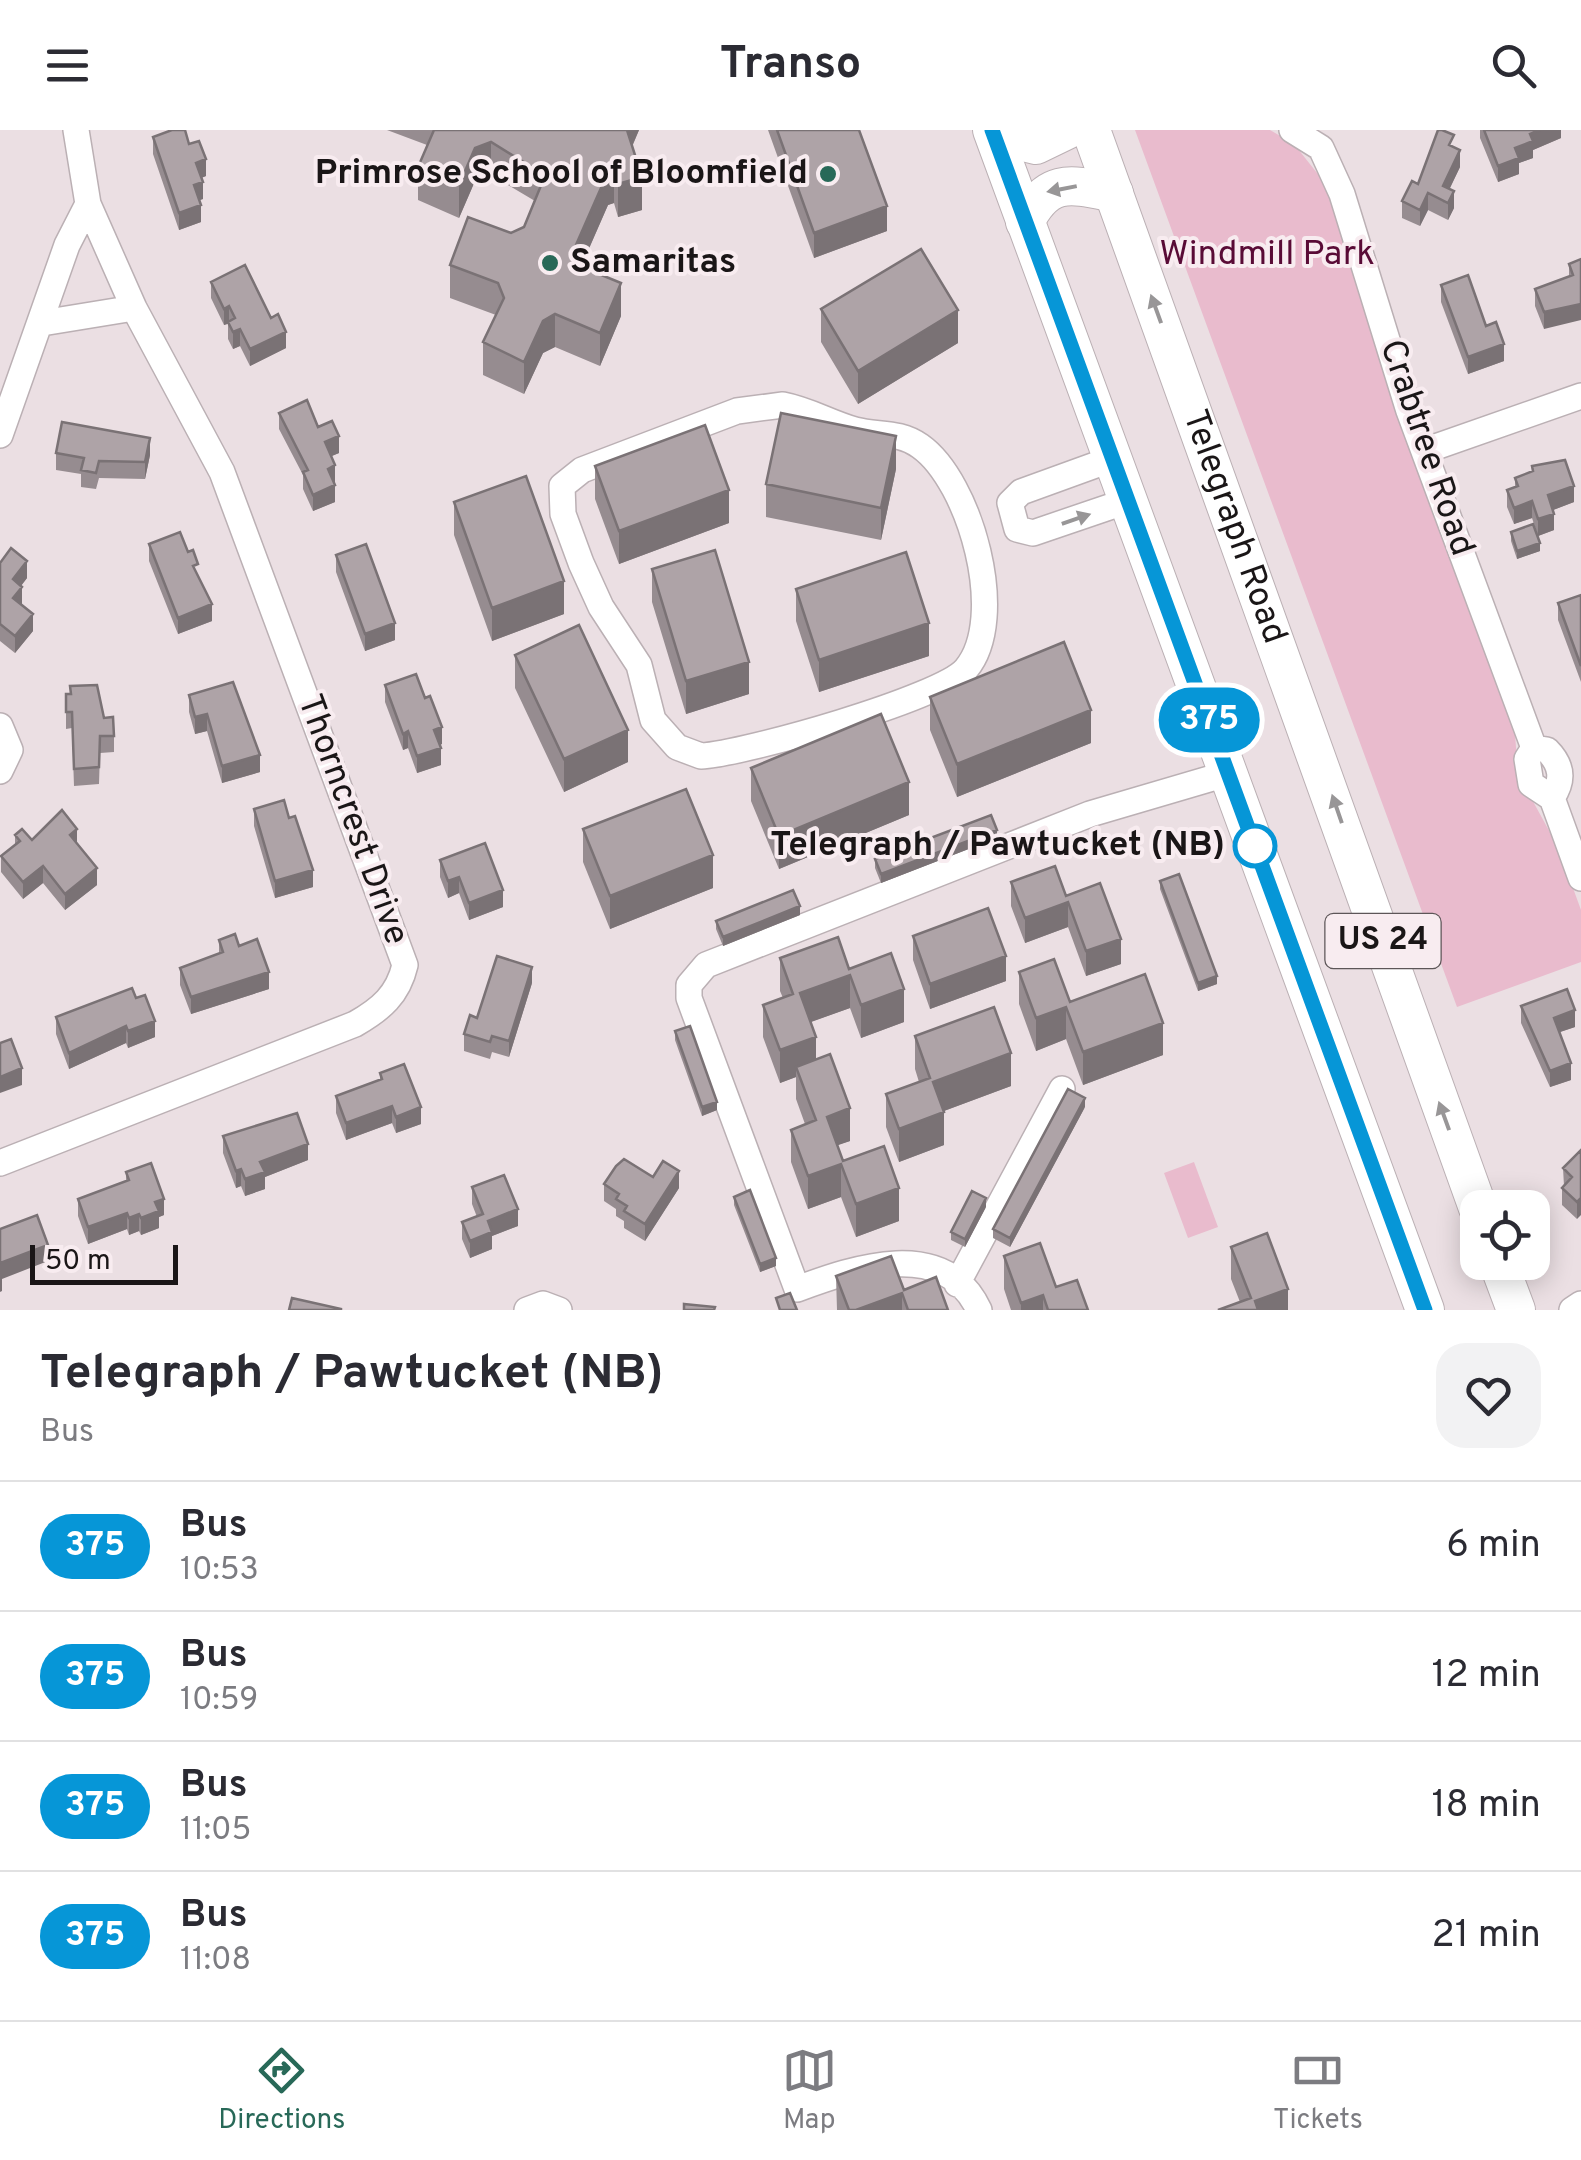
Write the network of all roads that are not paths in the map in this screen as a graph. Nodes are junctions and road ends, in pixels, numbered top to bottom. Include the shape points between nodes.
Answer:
1 (76, 130) edge
2 (1067, 130) edge
3 (1092, 130) edge
4 (1292, 130) edge
5 (994, 133) edge
6 (1323, 139) edge
7 (1114, 193) junction
8 (88, 204) junction
9 (1025, 222) junction
10 (134, 308) junction
11 (42, 323) junction
12 (1581, 396) edge
13 (0, 435) edge
14 (1424, 450) junction
15 (1112, 459) junction
16 (1127, 501) junction
17 (1013, 519) junction
18 (973, 531) junction
19 (0, 726) edge
20 (1534, 748) junction
21 (1570, 762) edge
22 (0, 770) edge
23 (1226, 774) junction
24 (1552, 798) junction
25 (1581, 878) edge
26 (1062, 1089) dead end
27 (0, 1163) edge
28 (1472, 1190) edge
29 (1505, 1280) edge
30 (958, 1284) junction
31 (1581, 1304) edge
32 (527, 1310) edge
33 (558, 1310) edge
34 (979, 1310) edge
35 (1425, 1310) edge
36 (1516, 1310) edge
37 (1572, 1310) edge

1 - 8 street, Thorncrest Drive
2 - 5 highway via 1036,146
3 - 7 highway, Telegraph Road / US 24
4 - 6 street, Crabtree Road
5 - 9 highway, US 24
6 - 14 street, Crabtree Road
7 -> 9 highway via 1059,187 1036,200
28 -> 7 highway, Telegraph Road / US 24
8 - 10 street, Thorncrest Drive
8 - 11 street
9 - 15 highway, US 24
10 - 11 street
10 - 27 street, Thorncrest Drive via 222,472 404,965 389,1001 355,1024
11 - 13 street
12 - 14 street
14 - 20 street, Crabtree Road
15 - 16 highway, US 24
15 - 17 street via 1021,492
17 -> 16 street via 1033,534
16 - 23 highway, US 24
17 - 18 street
18 - 18 street via 947,477 915,443 783,405 737,412 582,470 562,486 560,499 593,593 639,666 653,720 676,747 701,756 860,717 957,678 973,659 982,625
19 - 22 street via 10,750
20 - 21 street
20 - 24 street, Crabtree Road via 1527,760 1531,784
21 - 24 street
23 - 30 street via 1090,814 706,964 689,985 797,1289 889,1261 935,1271
23 - 35 highway, US 24
24 - 25 street, Crabtree Road
26 - 30 street
29 - 36 highway
30 - 34 street
31 - 37 street
32 - 33 street via 543,1304

